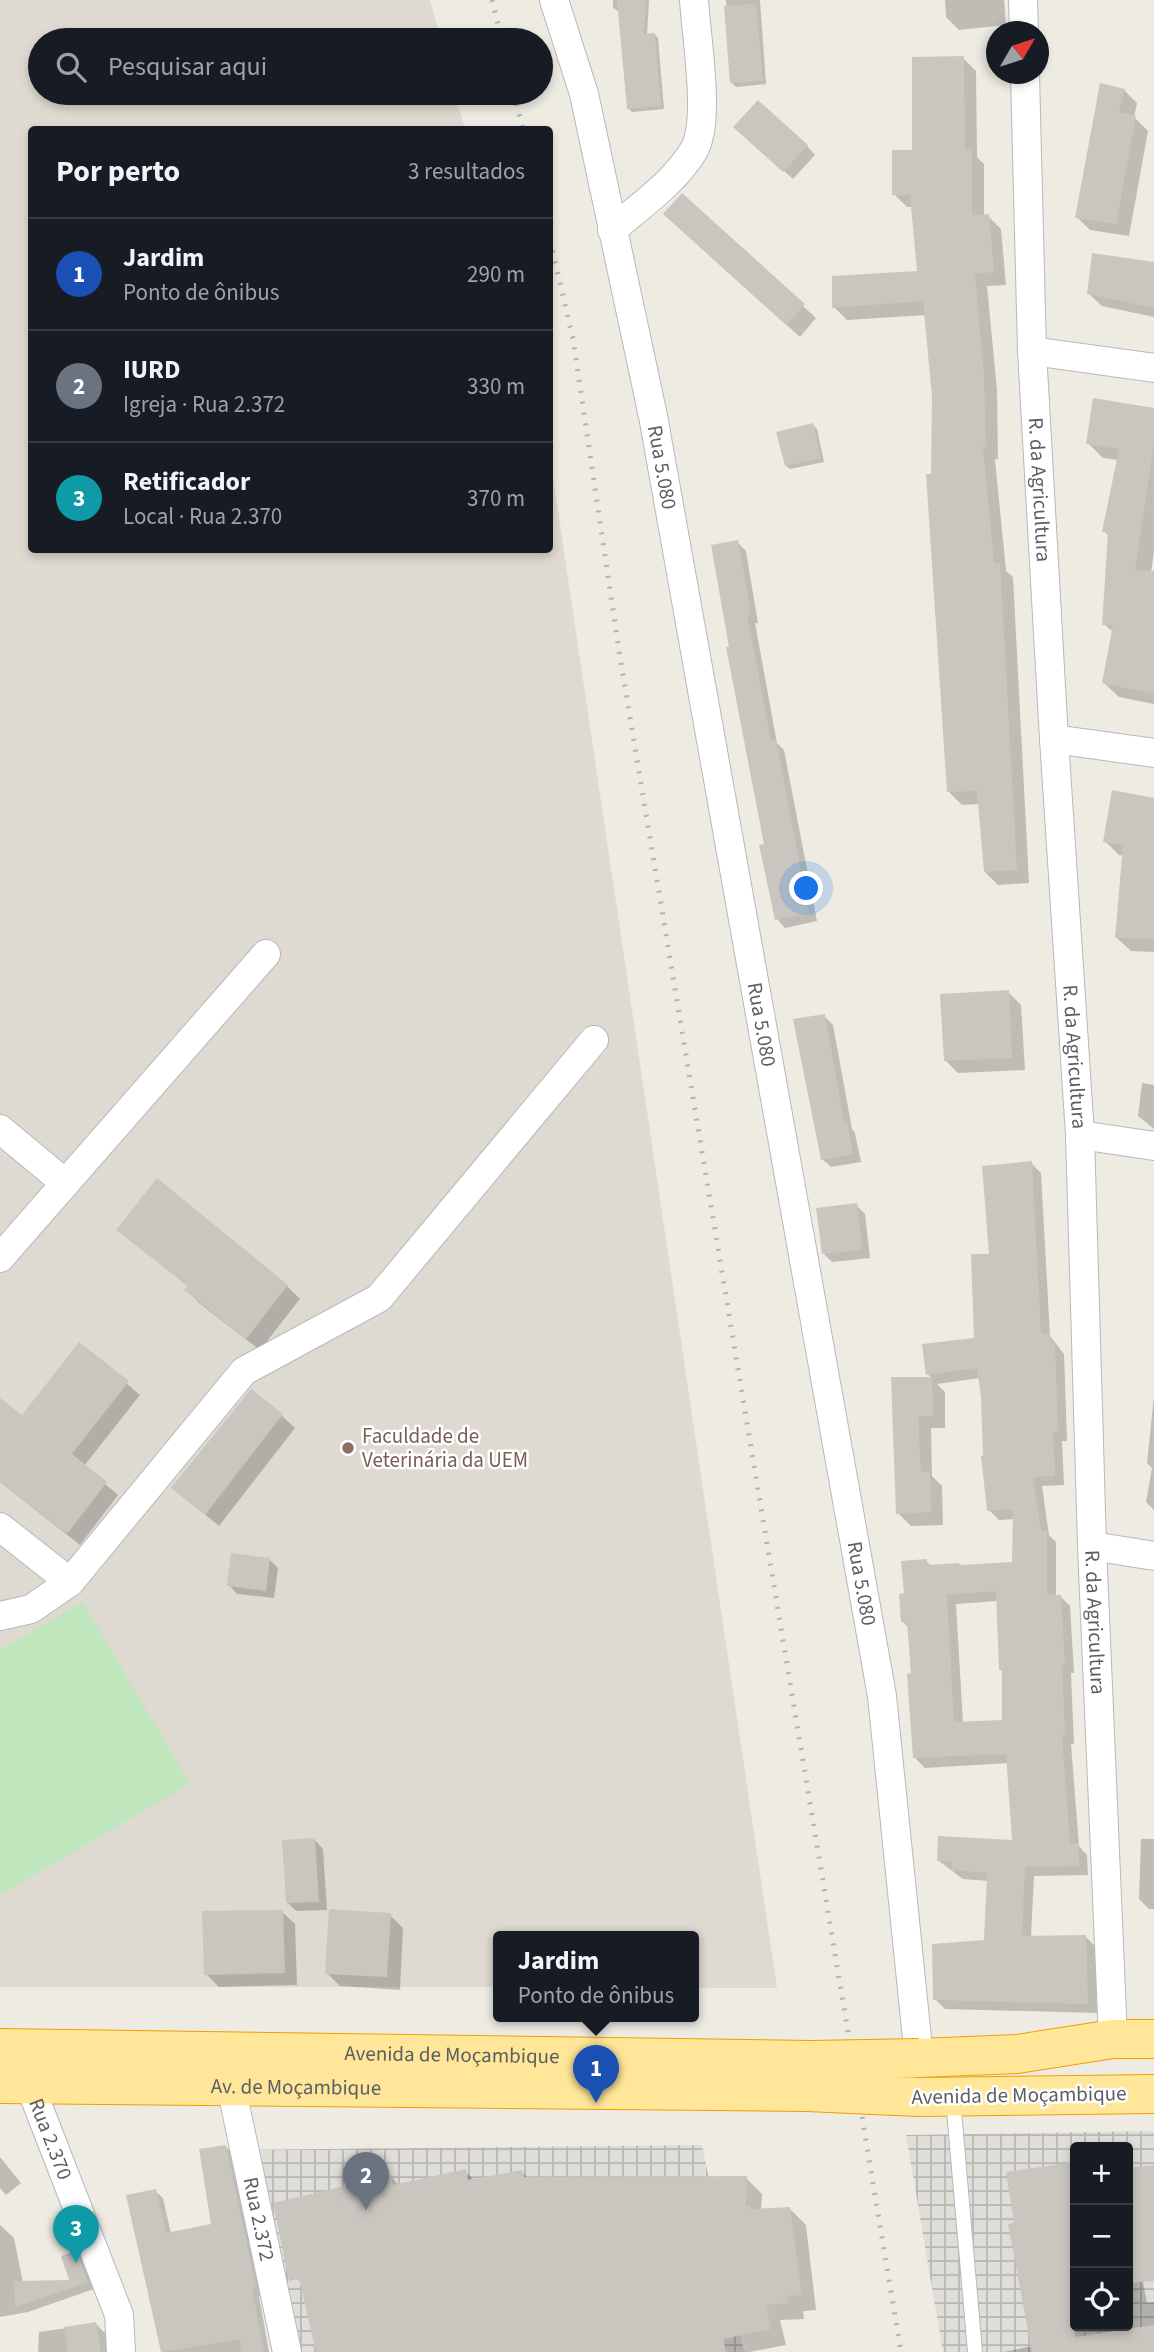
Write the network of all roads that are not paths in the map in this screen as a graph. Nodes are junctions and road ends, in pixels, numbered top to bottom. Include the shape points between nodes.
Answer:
1 (554, 0) edge
2 (694, 0) edge
3 (1023, 0) edge
4 (1024, 21) edge
5 (1025, 84) edge
6 (612, 230) junction
7 (1032, 351) junction
8 (1154, 368) edge
9 (1054, 739) junction
10 (1154, 753) edge
11 (266, 954) dead end
12 (594, 1040) dead end
13 (0, 1129) edge
14 (1080, 1135) junction
15 (1154, 1146) edge
16 (65, 1183) junction
17 (0, 1258) edge
18 (0, 1527) edge
19 (1091, 1546) junction
20 (1154, 1556) edge
21 (70, 1582) junction
22 (0, 1616) edge
23 (1113, 2039) junction
24 (1154, 2039) edge
25 (0, 2048) edge
26 (919, 2058) junction
27 (809, 2076) junction
28 (14, 2083) edge
29 (231, 2086) junction
30 (591, 2090) joint
31 (1154, 2094) edge
32 (936, 2097) junction
33 (121, 2352) edge
34 (287, 2352) edge
35 (975, 2352) edge

1 - 6 street, Rua 5.080 via 584,94
2 - 6 street via 703,121 695,149 674,177
3 - 4 street
5 - 7 street, R. da Agricultura
6 - 26 street, Rua 5.080 via 653,416 882,1696
7 - 8 street
7 - 9 street, R. da Agricultura
9 - 10 street
9 - 14 street, R. da Agricultura
11 - 16 street
12 - 21 street via 379,1298 244,1371
13 - 16 street
14 - 15 street
14 - 19 street, R. da Agricultura
16 - 17 street
18 - 21 street
19 - 20 street
19 - 23 street, R. da Agricultura
21 - 22 street via 30,1609
23 - 24 highway, Avenida de Moçambique
23 - 26 highway, Avenida de Moçambique via 1017,2054
25 - 27 highway, Avenida de Moçambique
26 - 27 highway, Avenida de Moçambique, bridge
27 - 30 highway, Avenida de Moçambique
27 - 32 highway, Avenida de Moçambique, bridge
28 - 29 highway, Av. de Moçambique
28 - 33 street, Rua 2.370 via 119,2315
29 - 30 highway, Av. de Moçambique
29 - 34 street, Rua 2.372
31 - 32 highway, Avenida de Moçambique
32 - 35 lane

